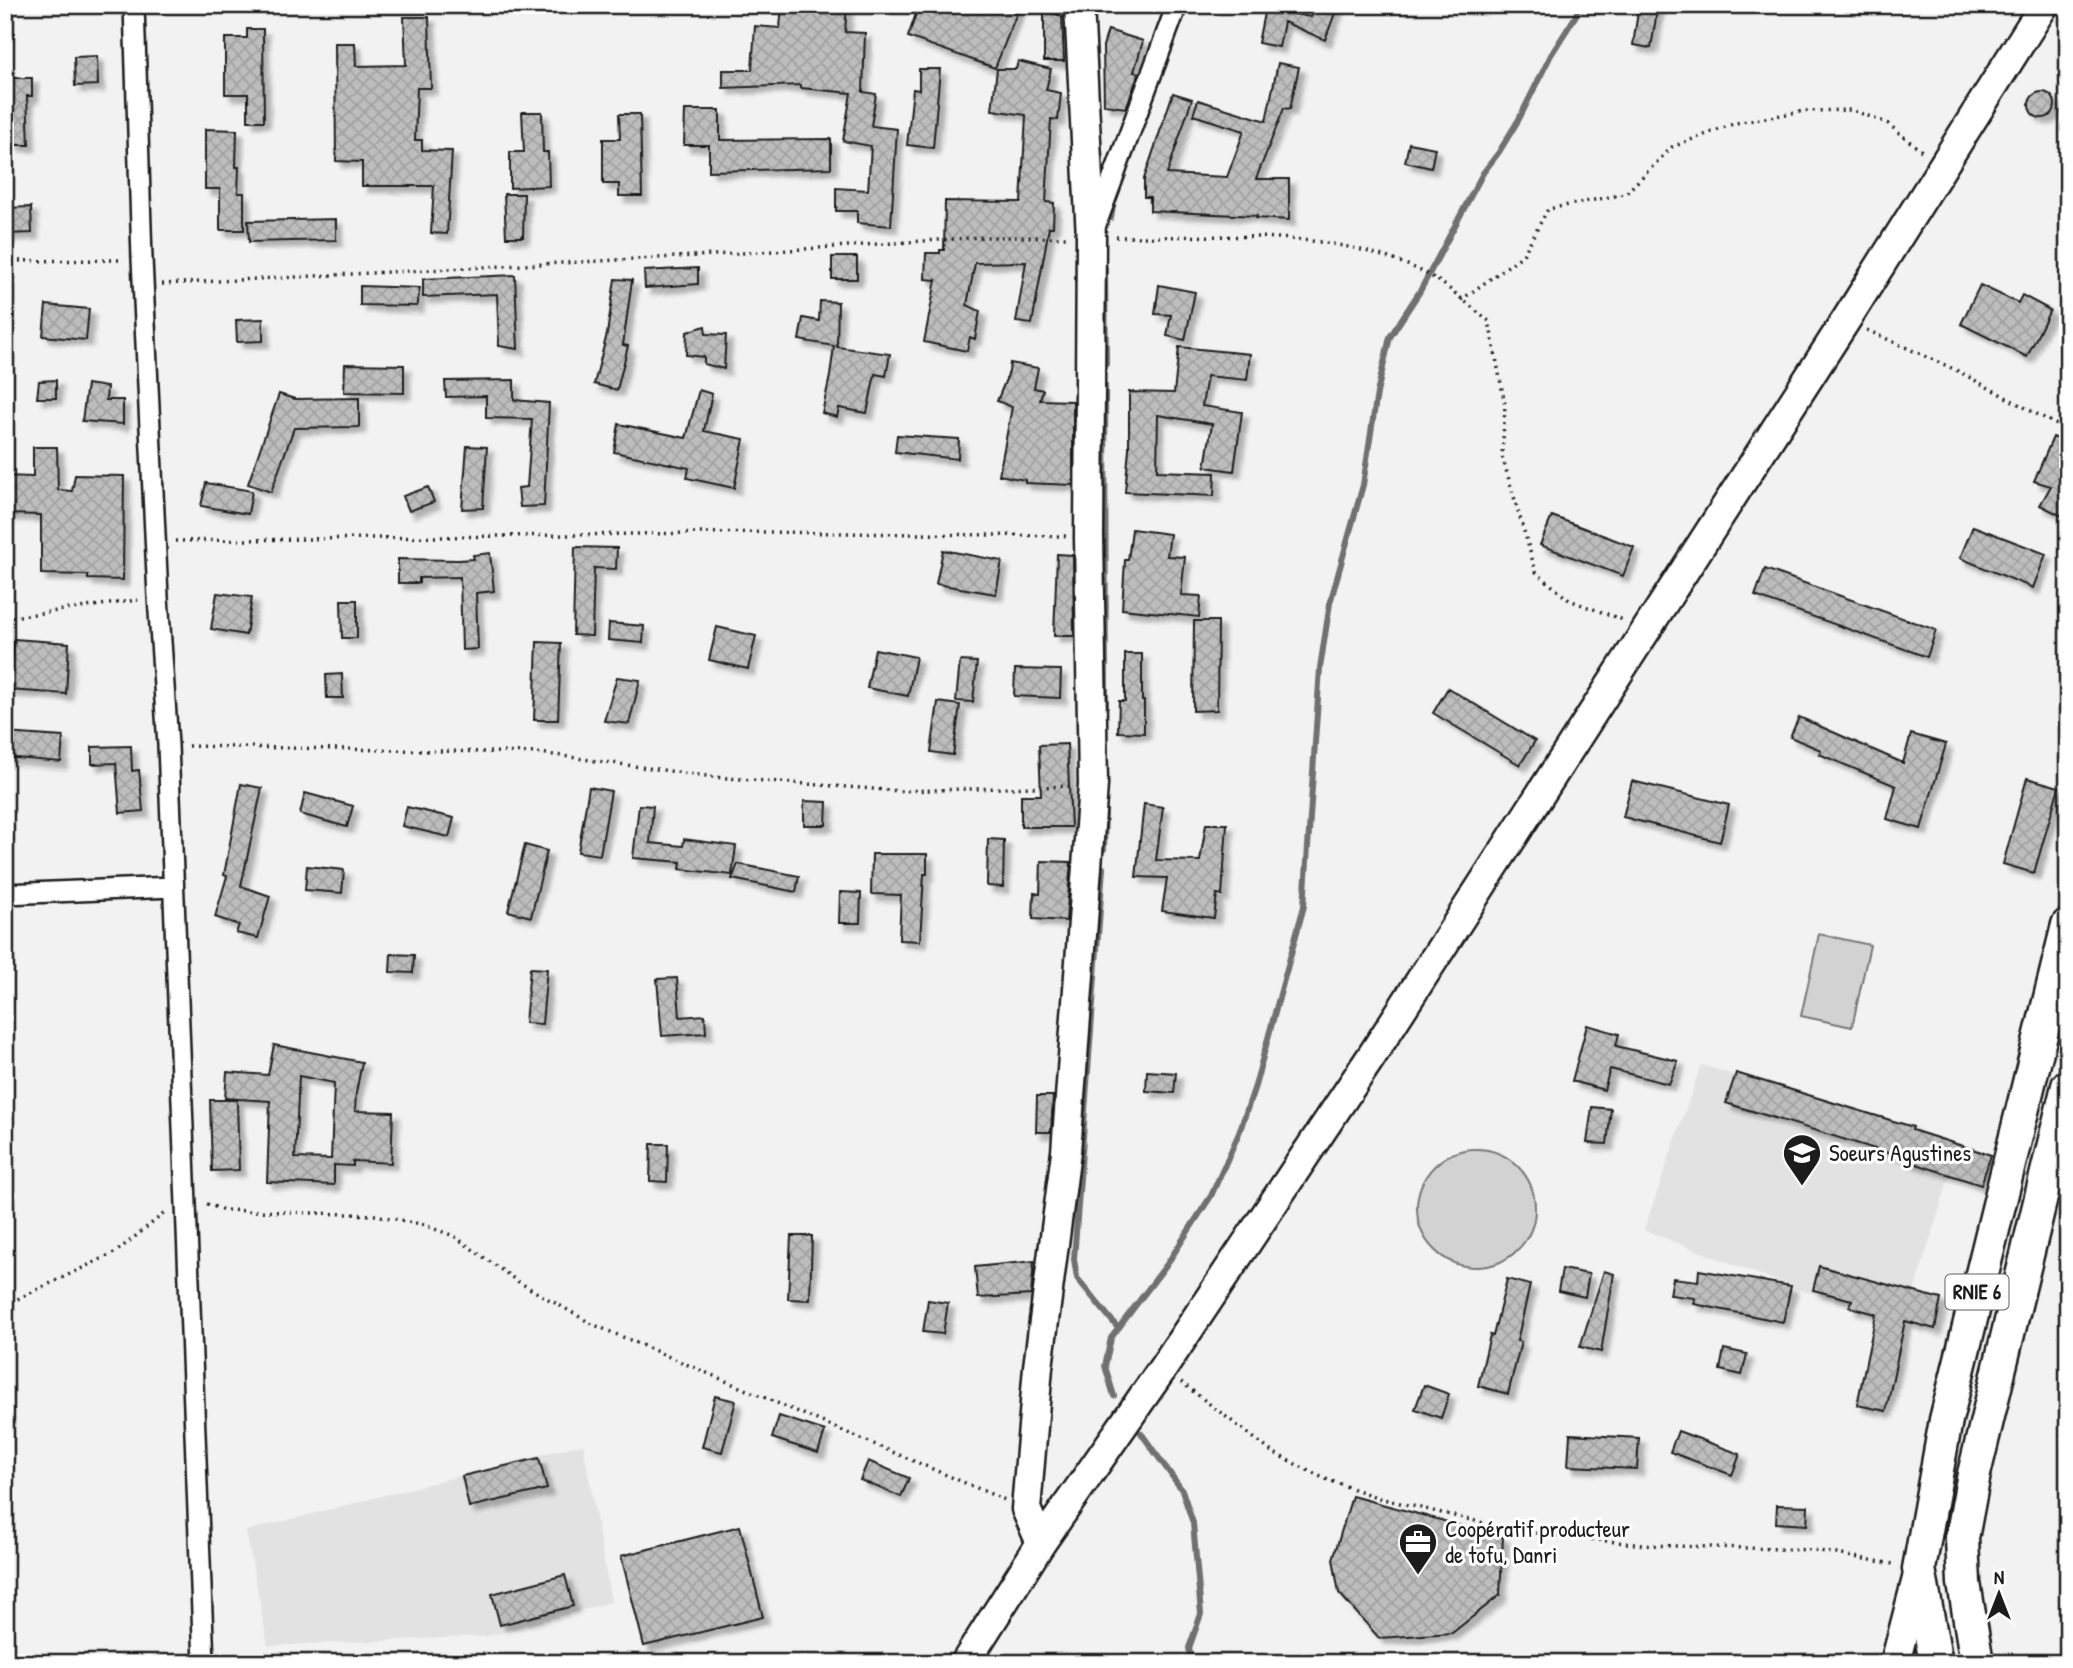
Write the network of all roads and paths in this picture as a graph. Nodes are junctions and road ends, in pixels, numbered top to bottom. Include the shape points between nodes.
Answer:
1 (134, 5) edge
2 (1079, 5) edge
3 (1177, 5) edge
4 (2044, 5) edge
5 (1940, 168) junction
6 (1091, 237) junction
7 (142, 259) junction
8 (5, 261) edge
9 (143, 285) junction
10 (1461, 300) junction
11 (1846, 320) junction
12 (2068, 431) edge
13 (1089, 537) junction
14 (156, 541) junction
15 (158, 597) junction
16 (5, 618) edge
17 (1647, 629) junction
18 (169, 745) junction
19 (1093, 785) junction
20 (173, 887) junction
21 (5, 894) edge
22 (2068, 925) edge
23 (2068, 1086) edge
24 (185, 1197) junction
25 (5, 1305) edge
26 (1163, 1368) junction
27 (1026, 1509) junction
28 (1041, 1543) junction
29 (1919, 1569) junction
30 (204, 1662) edge
31 (316, 1663) edge
32 (965, 1663) edge
33 (1895, 1663) edge
34 (1936, 1663) edge
35 (1977, 1663) edge

1 - 7 street
2 - 6 street
3 - 6 street
4 - 5 street
5 - 10 path via 1887,124 1852,110 1804,111 1736,123 1672,147 1625,194 1548,209 1523,255
5 - 11 street
6 - 9 path via 984,237
6 - 10 path via 1263,238 1331,244 1391,258 1428,275
6 - 13 street
7 - 8 path
7 - 9 street
9 - 14 street
10 - 17 path via 1489,321 1505,405 1502,456 1536,572 1569,600
11 - 12 path via 1956,370
11 - 17 street
13 - 14 path via 767,532
13 - 19 street
14 - 15 street
15 - 16 path
15 - 18 street
17 - 26 street via 1371,1057
18 - 19 path via 540,753 713,777 900,791
18 - 20 street
19 - 27 street via 1066,1152 1038,1367
20 - 21 street
20 - 24 street
22 - 29 main road, RNIE 6 via 1946,1420
23 - 35 main road, RNIE 6 via 1962,1538
24 - 25 path via 116,1252
24 - 27 path via 224,1210 375,1214 454,1236 517,1281 592,1324
24 - 30 street
26 - 28 street
26 - 29 path via 1272,1452 1323,1478 1379,1498 1517,1531 1643,1545 1814,1550
27 - 28 street
28 - 32 street
29 - 33 street
29 - 34 main road, RNIE 6
30 - 31 path

